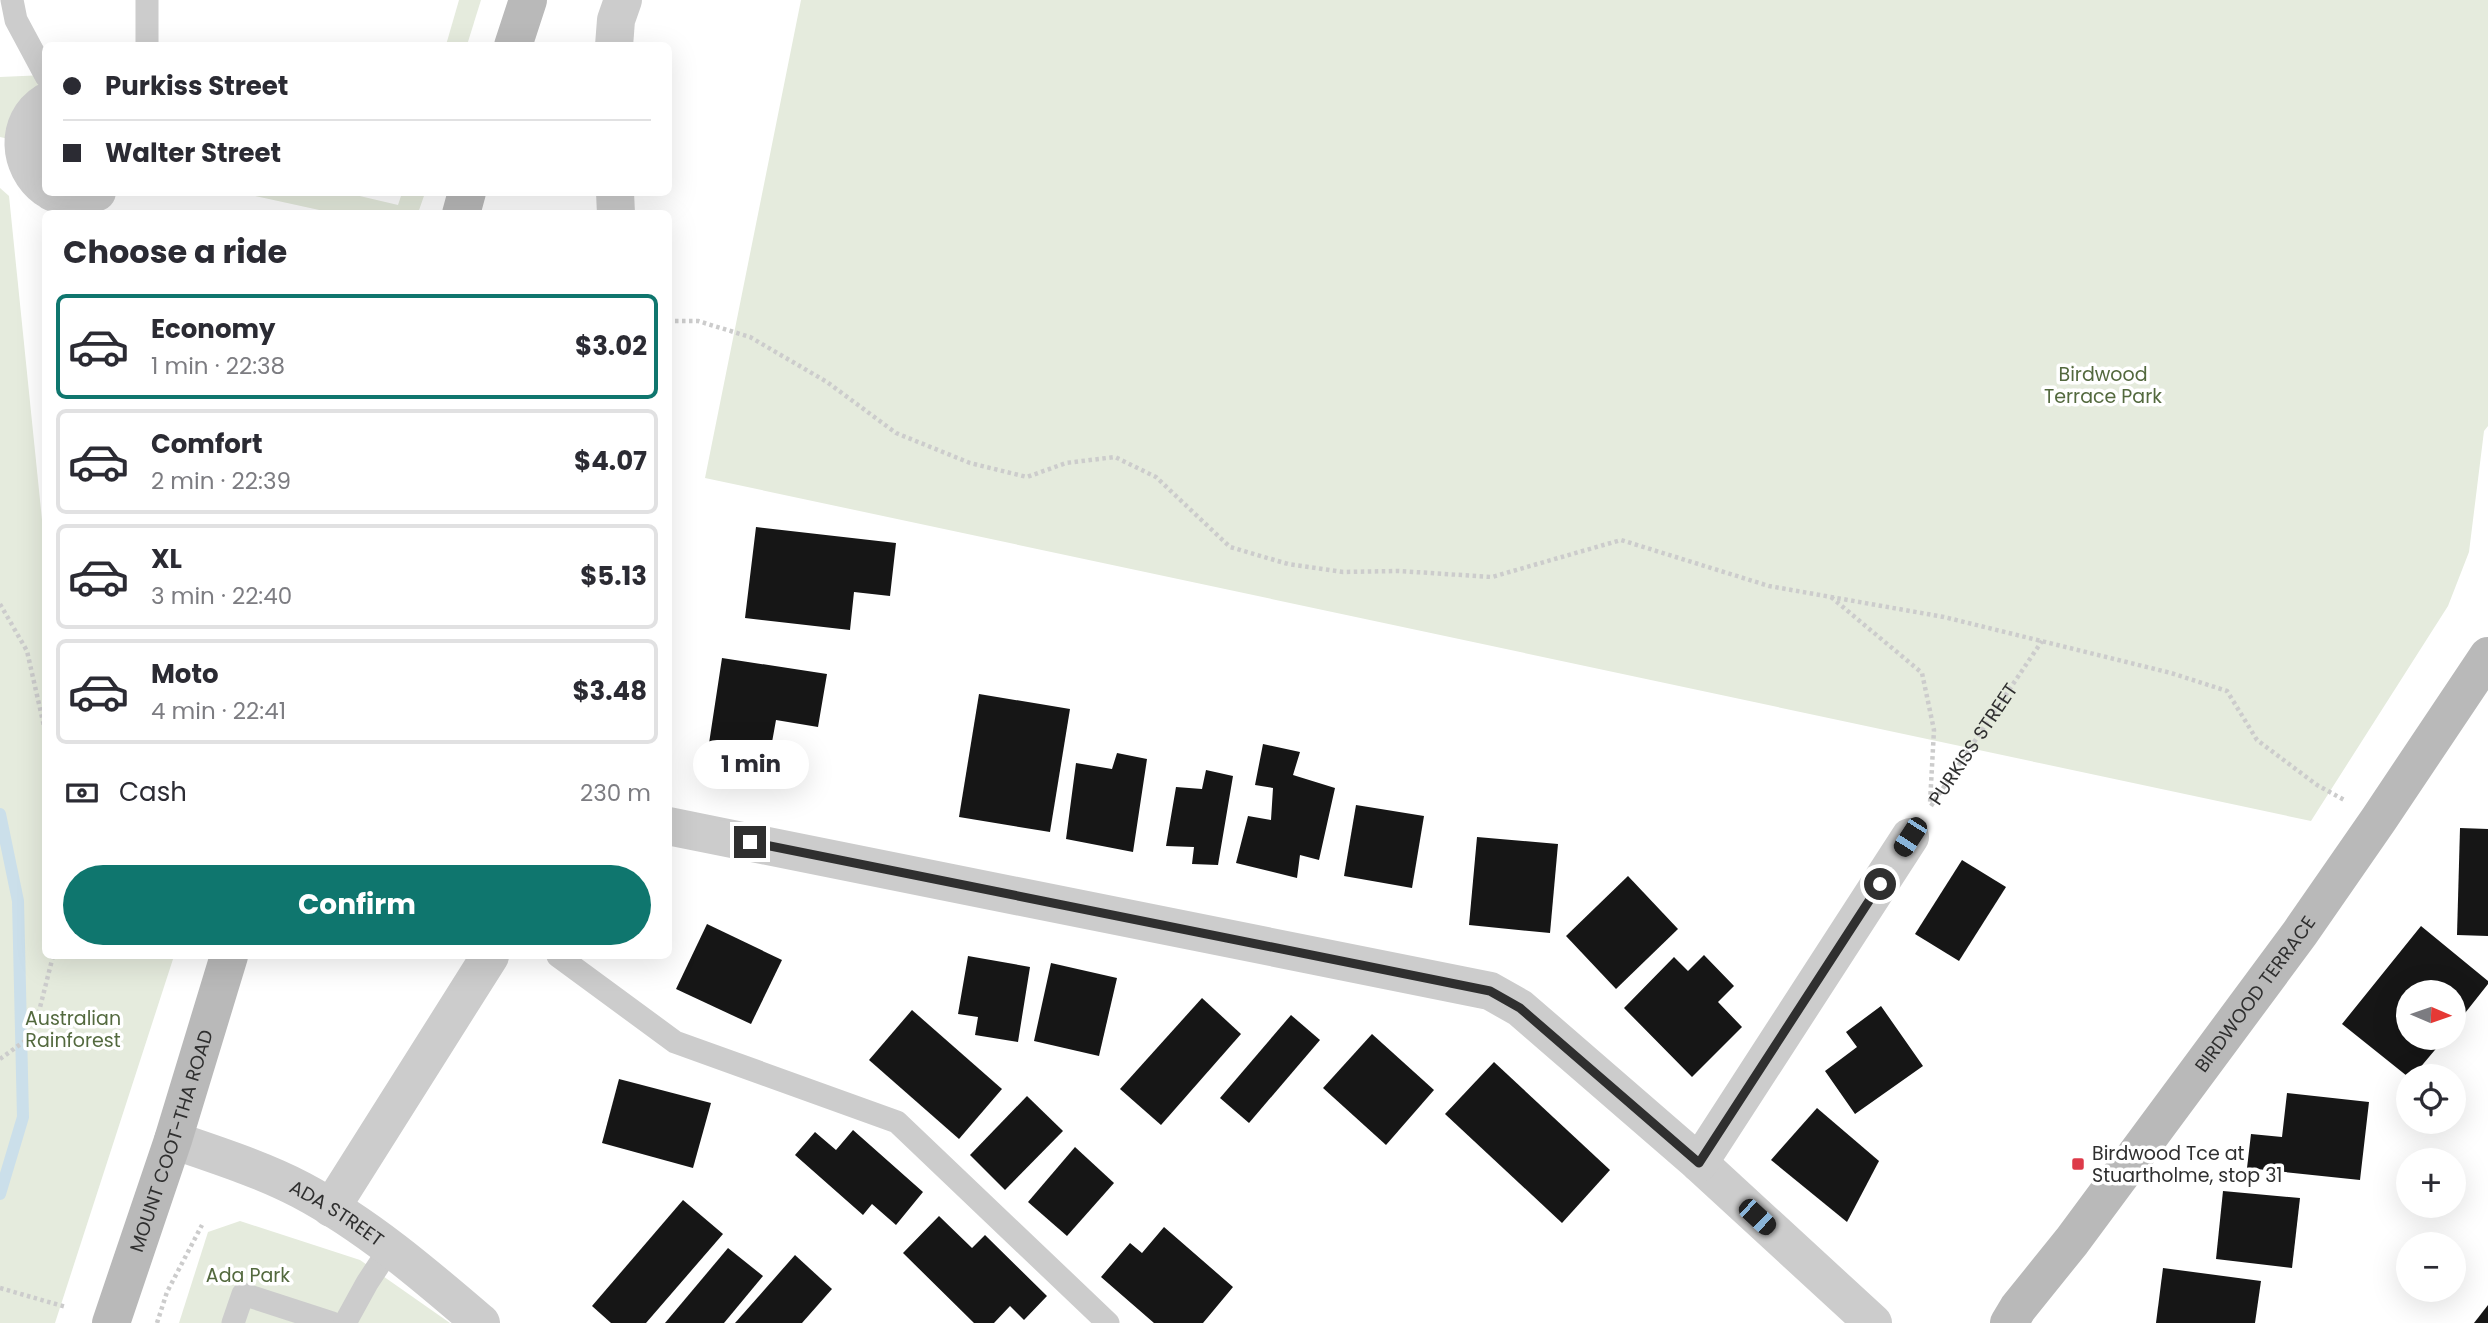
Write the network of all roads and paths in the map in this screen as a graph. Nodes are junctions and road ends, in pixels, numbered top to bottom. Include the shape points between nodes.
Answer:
1 (12, 0) edge
2 (147, 0) edge
3 (528, 0) edge
4 (623, 0) edge
5 (147, 42) edge
6 (514, 42) edge
7 (614, 42) edge
8 (42, 69) edge
9 (42, 106) edge
10 (12, 130) edge
11 (42, 184) edge
12 (672, 321) edge
13 (1830, 596) junction
14 (0, 604) edge
15 (2042, 641) junction
16 (2487, 654) edge
17 (42, 717) edge
18 (2379, 819) junction
19 (1920, 822) junction
20 (672, 827) edge
21 (52, 959) edge
22 (228, 959) edge
23 (488, 959) edge
24 (562, 959) edge
25 (0, 1059) edge
26 (173, 1140) junction
27 (1699, 1163) junction
28 (331, 1208) junction
29 (202, 1225) dead end
30 (390, 1248) junction
31 (0, 1288) edge
32 (66, 1307) dead end
33 (474, 1320) edge
34 (111, 1323) edge
35 (157, 1323) edge
36 (233, 1323) edge
37 (332, 1323) edge
38 (345, 1323) edge
39 (1108, 1323) edge
40 (1874, 1323) edge
41 (2009, 1323) edge

1 - 8 lane via 16,20
2 - 5 lane
3 - 6 main road
4 - 7 street
9 - 10 street
10 - 11 street via 27,167
12 - 13 path via 698,321 750,337 827,382 896,433 970,463 1027,477 1066,463 1115,457 1156,477 1230,547 1289,564 1343,572 1492,577 1621,540 1769,586
13 - 15 path
13 - 19 path via 1922,673 1934,730
14 - 17 path via 27,651
15 - 18 path via 2227,691 2258,740 2316,785
15 - 19 path, PURKISS STREET
16 - 18 main road, BIRDWOOD TERRACE
18 - 41 main road, BIRDWOOD TERRACE via 2300,933
19 - 27 street
20 - 27 street via 1490,991 1520,1008
21 - 25 path via 33,1035
22 - 26 main road, MOUNT COOT-THA ROAD
23 - 28 street
24 - 39 lane via 675,1042 897,1122
26 - 28 street, ADA STREET via 234,1161
26 - 34 main road, MOUNT COOT-THA ROAD
27 - 40 street
28 - 30 street, ADA STREET
29 - 35 path via 167,1292
30 - 33 street, ADA STREET
30 - 38 lane
31 - 32 path
36 - 37 lane via 243,1294

